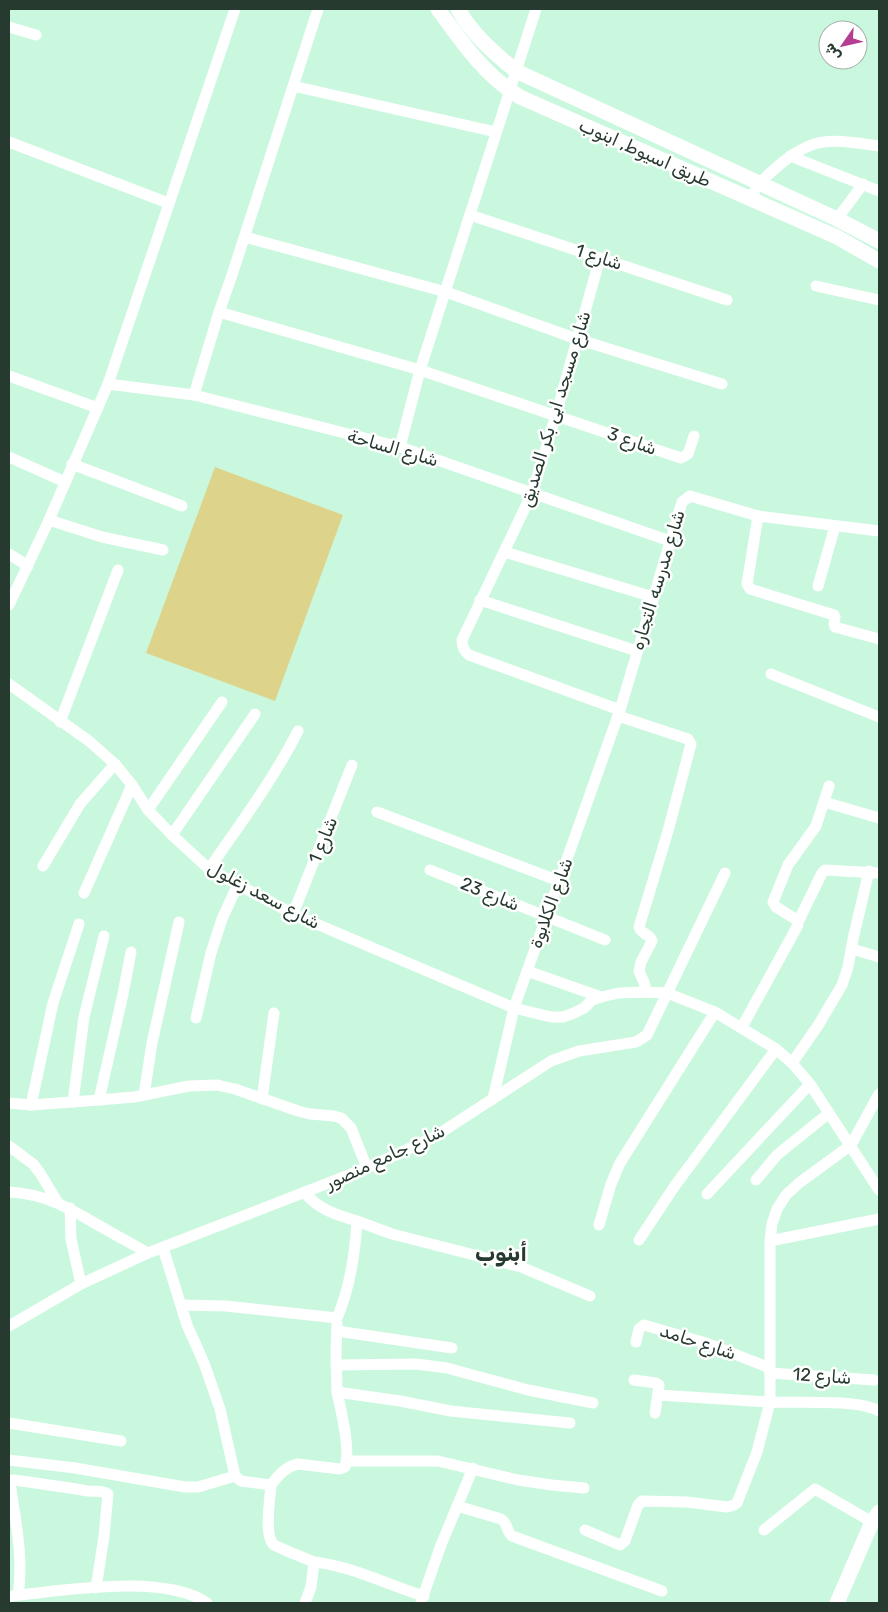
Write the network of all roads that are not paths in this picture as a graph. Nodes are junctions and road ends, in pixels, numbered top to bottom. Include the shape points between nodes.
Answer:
1 (235, 9) edge
2 (318, 9) edge
3 (438, 9) edge
4 (458, 9) edge
5 (535, 9) edge
6 (9, 27) edge
7 (36, 35) dead end
8 (516, 71) junction
9 (293, 86) junction
10 (510, 91) junction
11 (496, 132) junction
12 (9, 142) edge
13 (879, 146) edge
14 (790, 156) junction
15 (758, 183) junction
16 (863, 184) junction
17 (879, 190) edge
18 (750, 200) junction
19 (168, 203) junction
20 (470, 215) junction
21 (837, 219) junction
22 (244, 237) junction
23 (879, 242) edge
24 (600, 258) junction
25 (879, 261) edge
26 (816, 286) dead end
27 (446, 292) junction
28 (728, 300) dead end
29 (879, 300) edge
30 (218, 312) junction
31 (577, 340) junction
32 (420, 370) junction
33 (9, 376) edge
34 (108, 384) junction
35 (722, 384) dead end
36 (194, 395) junction
37 (98, 408) junction
38 (556, 415) junction
39 (694, 436) dead end
40 (400, 447) junction
41 (9, 457) edge
42 (72, 464) junction
43 (65, 482) junction
44 (532, 493) junction
45 (182, 506) dead end
46 (758, 516) junction
47 (49, 520) junction
48 (835, 526) junction
49 (879, 532) edge
50 (670, 541) junction
51 (163, 550) dead end
52 (504, 552) junction
53 (9, 554) edge
54 (28, 566) junction
55 (118, 570) dead end
56 (818, 586) dead end
57 (653, 597) junction
58 (480, 600) junction
59 (9, 605) edge
60 (879, 639) edge
61 (637, 651) junction
62 (770, 674) dead end
63 (9, 684) edge
64 (222, 702) dead end
65 (619, 713) junction
66 (255, 714) dead end
67 (879, 717) edge
68 (60, 722) junction
69 (298, 731) dead end
70 (115, 764) junction
71 (352, 765) dead end
72 (132, 785) junction
73 (829, 786) dead end
74 (824, 802) junction
75 (148, 810) junction
76 (377, 812) dead end
77 (879, 818) edge
78 (172, 835) junction
79 (43, 866) dead end
80 (209, 869) junction
81 (430, 870) dead end
82 (874, 872) edge
83 (725, 873) dead end
84 (559, 881) junction
85 (238, 884) junction
86 (84, 893) dead end
87 (293, 914) junction
88 (546, 917) junction
89 (179, 922) dead end
90 (798, 922) junction
91 (79, 924) dead end
92 (104, 936) dead end
93 (605, 940) dead end
94 (852, 949) junction
95 (131, 952) dead end
96 (879, 957) edge
97 (527, 971) junction
98 (645, 992) junction
99 (667, 994) junction
100 (601, 997) junction
101 (514, 1008) junction
102 (715, 1012) junction
103 (274, 1013) dead end
104 (196, 1018) dead end
105 (742, 1027) junction
106 (776, 1049) junction
107 (792, 1063) junction
108 (810, 1084) junction
109 (144, 1094) junction
110 (879, 1094) edge
111 (262, 1099) junction
112 (493, 1099) junction
113 (99, 1100) junction
114 (73, 1102) junction
115 (9, 1103) edge
116 (30, 1105) junction
117 (829, 1113) junction
118 (851, 1144) junction
119 (9, 1146) edge
120 (367, 1168) junction
121 (756, 1180) dead end
122 (879, 1190) edge
123 (9, 1192) edge
124 (305, 1193) junction
125 (706, 1194) dead end
126 (58, 1203) junction
127 (70, 1208) junction
128 (879, 1219) edge
129 (357, 1222) junction
130 (599, 1224) dead end
131 (639, 1240) dead end
132 (770, 1241) junction
133 (163, 1248) junction
134 (148, 1253) junction
135 (81, 1284) junction
136 (590, 1296) dead end
137 (181, 1305) junction
138 (337, 1318) junction
139 (9, 1326) edge
140 (337, 1331) junction
141 (636, 1342) dead end
142 (452, 1348) dead end
143 (336, 1365) junction
144 (770, 1370) junction
145 (634, 1380) dead end
146 (874, 1380) dead end
147 (337, 1392) junction
148 (658, 1395) junction
149 (770, 1402) junction
150 (592, 1403) dead end
151 (879, 1412) edge
152 (655, 1413) dead end
153 (9, 1423) edge
154 (570, 1423) dead end
155 (121, 1441) dead end
156 (9, 1460) edge
157 (346, 1462) junction
158 (473, 1468) junction
159 (235, 1476) junction
160 (271, 1485) junction
161 (584, 1488) dead end
162 (457, 1506) junction
163 (876, 1517) edge
164 (585, 1530) dead end
165 (764, 1530) dead end
166 (314, 1562) junction
167 (96, 1588) junction
168 (662, 1591) dead end
169 (14, 1596) edge
170 (422, 1600) edge
171 (207, 1603) edge
172 (305, 1603) edge
173 (837, 1603) edge

1 - 19 street
2 - 9 street
3 - 10 main road, طريق اسيوط, ابنوب via 480,63
4 - 8 main road, طريق اسيوط, ابنوب via 487,46
5 - 8 street
6 - 7 street
8 - 10 street
8 - 15 main road, طريق اسيوط, ابنوب
9 - 11 street
9 - 22 street
10 - 11 street
10 - 18 main road, طريق اسيوط, ابنوب
11 - 20 street
12 - 19 street
13 - 14 street via 823,141 805,146
14 - 15 street
14 - 16 street
15 - 18 street
15 - 21 main road, طريق اسيوط, ابنوب
16 - 17 street
16 - 21 street
18 - 25 main road, طريق اسيوط, ابنوب via 837,237
19 - 34 street
20 - 24 street, شارع 1
20 - 27 street
21 - 23 main road, طريق اسيوط, ابنوب
22 - 27 street
22 - 30 street
24 - 28 street, شارع 1
24 - 31 street, شارع مسجد ابى بكر الصديق
26 - 29 street
27 - 31 street
27 - 32 street
30 - 32 street, شارع 3
30 - 36 street
31 - 35 street
31 - 38 street, شارع مسجد ابى بكر الصديق
32 - 38 street, شارع 3
32 - 40 street
33 - 37 street
34 - 36 street, شارع الساحة
34 - 37 street
36 - 40 street, شارع الساحة
37 - 42 street
38 - 39 street, شارع 3 via 681,458 688,454
38 - 44 street, شارع مسجد ابى بكر الصديق
40 - 44 street, شارع الساحة
41 - 43 street
42 - 43 street
42 - 45 street
43 - 47 street
44 - 50 street, شارع الساحة
44 - 52 street, شارع مسجد ابى بكر الصديق
46 - 48 street, شارع مدرسه التجاره
46 - 50 street, شارع مدرسه التجاره via 690,496 682,502
46 - 60 street via 747,584 750,590 834,614 835,627
47 - 51 street via 102,537
47 - 54 street
48 - 49 street, شارع مدرسه التجاره
48 - 56 street
50 - 57 street, شارع مدرسه التجاره
52 - 57 street
52 - 58 street, شارع مسجد ابى بكر الصديق
53 - 54 street
54 - 59 street
55 - 68 street
57 - 61 street, شارع مدرسه التجاره
58 - 61 street
58 - 65 street, شارع مسجد ابى بكر الصديق via 462,640 464,651
61 - 65 street, شارع مدرسه التجاره
62 - 67 street
63 - 68 street, شارع سعد زغلول
64 - 75 street
65 - 84 street, شارع الكلابوة
65 - 98 street, شارع مسجد ابى بكر الصديق via 688,739 691,744 639,927 652,941 639,971
66 - 78 street
68 - 70 street, شارع سعد زغلول
69 - 80 street via 264,790
70 - 72 street, شارع سعد زغلول
70 - 79 street via 80,804
71 - 87 street, شارع 1
72 - 75 street, شارع سعد زغلول
72 - 86 street
73 - 74 street
74 - 77 street
74 - 90 street via 816,826 788,865 773,902
75 - 78 street, شارع سعد زغلول
76 - 84 street
78 - 80 street, شارع سعد زغلول
80 - 85 street, شارع سعد زغلول
81 - 88 street, شارع 23
82 - 90 street via 823,871
82 - 94 street
83 - 99 street, شارع جامع منصور
84 - 88 street, شارع الكلابوة
85 - 87 street, شارع سعد زغلول
85 - 104 street via 222,919
87 - 101 street, شارع سعد زغلول
88 - 93 street, شارع 23
88 - 97 street, شارع الكلابوة
89 - 109 street
90 - 105 street
91 - 116 street via 53,1003
92 - 114 street via 84,1017
94 - 96 street
94 - 107 street via 842,985
95 - 113 street
97 - 100 street
97 - 101 street, شارع الكلابوة
98 - 99 street
98 - 100 street
99 - 102 street
99 - 112 street, شارع جامع منصور via 647,1035 640,1041 560,1057
100 - 101 street, شارع سعد زغلول via 563,1017
101 - 112 street, شارع الكلابوة
102 - 105 street
102 - 130 street via 620,1163
103 - 111 street
105 - 106 street
106 - 107 street
106 - 131 street
107 - 108 street
108 - 117 street
108 - 125 street
109 - 111 street via 189,1086 218,1086
109 - 113 street
110 - 118 street
111 - 120 street via 298,1111 341,1118 351,1128
112 - 120 street, شارع جامع منصور via 434,1137
113 - 114 street
114 - 116 street
115 - 116 street
117 - 118 street
117 - 121 street via 778,1155
118 - 122 street
118 - 132 street via 786,1195 777,1209
119 - 126 street via 33,1164
120 - 124 street, شارع جامع منصور
123 - 126 street
124 - 129 street via 321,1209
124 - 133 street, شارع جامع منصور
126 - 127 street
127 - 134 street
127 - 135 street via 71,1239
128 - 132 street
129 - 136 street via 426,1244 521,1267
129 - 138 street via 351,1274
132 - 144 street
133 - 134 street, شارع جامع منصور
133 - 137 street
134 - 135 street, شارع جامع منصور
135 - 139 street, شارع جامع منصور
137 - 138 street via 226,1306
137 - 159 street via 220,1409
138 - 140 street
140 - 142 street
140 - 143 street
141 - 144 street, شارع حامد via 644,1325 706,1343
143 - 147 street
143 - 150 street via 416,1364 447,1368
144 - 146 street, شارع 12
144 - 149 street
145 - 148 street via 658,1383
147 - 154 street via 451,1411
147 - 157 street
148 - 149 street
148 - 152 street
149 - 151 street via 850,1405
149 - 164 street via 757,1452 734,1505 726,1508 687,1502 642,1501 625,1541 620,1545
153 - 155 street
156 - 159 street via 185,1487
157 - 158 street via 438,1461
157 - 160 street via 340,1469 294,1465
158 - 161 street via 543,1484
158 - 162 street
159 - 160 street via 241,1481
160 - 166 street via 268,1529 273,1544
162 - 168 street via 501,1519 512,1536
162 - 170 street
163 - 165 street via 815,1488
163 - 173 main road
166 - 170 street via 367,1575
166 - 172 street
167 - 169 street
167 - 169 street via 108,1494 13,1480 10,1482 21,1581
167 - 171 street via 166,1588

